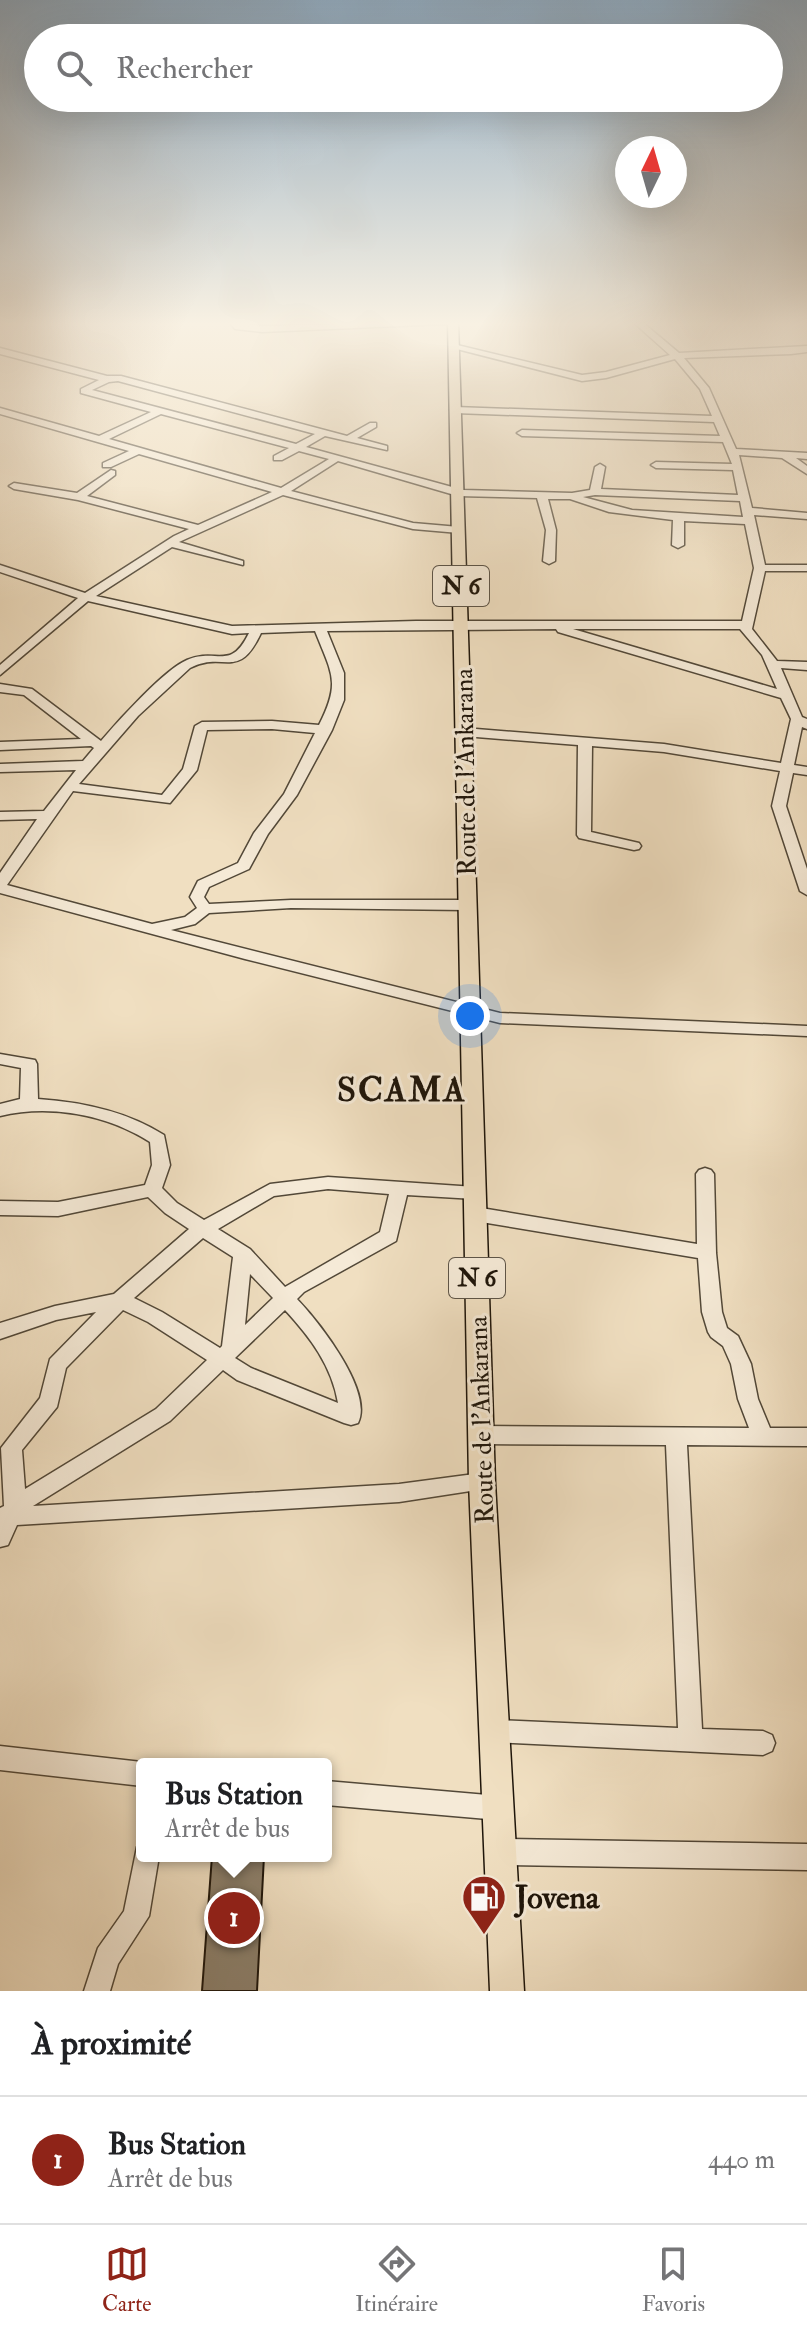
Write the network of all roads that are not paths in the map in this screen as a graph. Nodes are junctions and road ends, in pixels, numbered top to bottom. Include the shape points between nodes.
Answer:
1 (8, 414) edge
2 (154, 414) edge
3 (165, 414) edge
4 (255, 414) joint
5 (455, 414) edge
6 (569, 414) edge
7 (716, 414) edge
8 (718, 419) junction
9 (193, 421) junction
10 (373, 425) dead end
11 (226, 429) junction
12 (174, 431) dead end
13 (324, 433) junction
14 (522, 433) dead end
15 (101, 439) junction
16 (349, 439) junction
17 (726, 439) junction
18 (297, 448) junction
19 (383, 448) dead end
20 (138, 450) junction
21 (732, 452) junction
22 (784, 454) junction
23 (807, 456) edge
24 (278, 458) dead end
25 (337, 458) junction
26 (656, 465) dead end
27 (600, 467) dead end
28 (738, 467) junction
29 (806, 470) edge
30 (14, 486) dead end
31 (285, 490) junction
32 (458, 492) junction
33 (595, 492) junction
34 (541, 494) junction
35 (572, 496) junction
36 (79, 497) junction
37 (744, 498) junction
38 (679, 515) junction
39 (748, 516) junction
40 (807, 516) edge
41 (198, 528) junction
42 (459, 530) junction
43 (170, 543) junction
44 (678, 545) dead end
45 (549, 561) dead end
46 (239, 563) dead end
47 (0, 568) edge
48 (760, 568) junction
49 (807, 568) edge
50 (86, 597) junction
51 (462, 625) junction
52 (747, 625) junction
53 (554, 626) junction
54 (320, 629) junction
55 (256, 631) junction
56 (773, 664) junction
57 (807, 666) edge
58 (0, 671) edge
59 (0, 688) edge
60 (787, 696) junction
61 (802, 722) edge
62 (325, 730) junction
63 (464, 732) junction
64 (585, 741) junction
65 (98, 745) junction
66 (0, 746) edge
67 (90, 765) junction
68 (787, 766) junction
69 (0, 768) edge
70 (807, 771) edge
71 (70, 787) junction
72 (47, 815) junction
73 (0, 816) edge
74 (634, 846) dead end
75 (0, 886) edge
76 (807, 891) edge
77 (467, 905) junction
78 (205, 909) junction
79 (152, 929) junction
80 (470, 1011) junction
81 (807, 1031) edge
82 (0, 1059) edge
83 (29, 1104) junction
84 (0, 1110) edge
85 (705, 1174) dead end
86 (399, 1187) junction
87 (152, 1190) junction
88 (475, 1204) junction
89 (0, 1208) edge
90 (203, 1229) junction
91 (707, 1253) junction
92 (243, 1254) junction
93 (121, 1300) junction
94 (283, 1300) junction
95 (0, 1331) edge
96 (226, 1355) junction
97 (481, 1435) junction
98 (762, 1435) junction
99 (676, 1436) junction
100 (807, 1437) edge
101 (482, 1482) junction
102 (8, 1513) edge
103 (0, 1538) edge
104 (494, 1731) junction
105 (691, 1740) junction
106 (763, 1743) dead end
107 (0, 1758) edge
108 (136, 1773) edge
109 (332, 1794) edge
110 (499, 1808) junction
111 (502, 1852) junction
112 (807, 1857) edge
113 (145, 1862) edge
114 (97, 1991) edge
115 (507, 1991) edge

1 - 15 street
2 - 15 street
3 - 9 street
4 - 11 street
4 - 13 street
5 - 32 main road, Route de l'Ankarana / N 6
6 - 8 street
7 - 8 street
8 - 17 street
9 - 11 street
9 - 12 street
10 - 16 street
11 - 18 street
13 - 16 street
13 - 18 street
14 - 17 street
15 - 20 street
16 - 19 street
17 - 21 street
18 - 24 street
18 - 25 street
20 - 31 street
20 - 36 street
21 - 22 street
21 - 28 street
22 - 23 street
22 - 29 street
25 - 31 street
25 - 32 street
26 - 28 street
27 - 33 street
28 - 37 street
30 - 36 street
31 - 41 street
31 - 42 street via 413,526
32 - 34 street
32 - 42 main road, Route de l'Ankarana / N 6
33 - 35 street
33 - 37 street
34 - 35 street
34 - 45 street via 551,530
35 - 38 street via 583,503
36 - 41 street
37 - 39 street
38 - 39 street
38 - 44 street
39 - 40 street
39 - 48 street
41 - 43 street
42 - 51 main road, Route de l'Ankarana / N 6
43 - 46 street
43 - 50 street
47 - 50 street
48 - 49 street
48 - 52 street
50 - 55 street via 222,629
50 - 58 street
51 - 53 street
51 - 54 street
51 - 63 main road, Route de l'Ankarana / N 6
52 - 53 street
52 - 56 street
53 - 60 street
54 - 55 street
54 - 62 street via 340,687
55 - 65 street via 236,658 189,662
56 - 57 street
56 - 60 street
59 - 65 street via 28,692
60 - 61 street
61 - 68 street
62 - 71 street via 202,726 190,770 165,800
62 - 78 street via 244,866 203,884 197,897
63 - 64 street
63 - 77 main road, Route de l'Ankarana / N 6
64 - 68 street
64 - 74 street via 584,835
65 - 66 street
65 - 67 street
67 - 69 street
67 - 71 street
68 - 70 street
68 - 76 street via 779,806
71 - 72 street
72 - 73 street
72 - 75 street
75 - 79 street
77 - 78 street
77 - 80 main road, Route de l'Ankarana / N 6
78 - 79 street via 190,921
79 - 80 street
80 - 81 street via 500,1018
80 - 88 main road, Route de l'Ankarana / N 6
82 - 83 street via 29,1064
83 - 84 street
83 - 87 street via 142,1127 158,1139 162,1152
85 - 91 street
86 - 88 street
86 - 90 street via 328,1183 270,1190
86 - 94 street via 389,1236
87 - 89 street via 58,1209
87 - 90 street
88 - 91 street
88 - 97 main road, Route de l'Ankarana / N 6
90 - 92 street
90 - 93 street
91 - 98 street via 718,1332 731,1341 741,1364
92 - 94 street
92 - 96 street
93 - 95 street
93 - 96 street
93 - 102 street via 57,1365 50,1401 11,1448
94 - 96 street
94 - 96 street via 336,1359 349,1388 351,1417 244,1374
96 - 102 street via 163,1415
97 - 99 street
97 - 101 main road, Route de l'Ankarana / N 6
98 - 99 street
98 - 100 street
99 - 105 street
101 - 102 street via 399,1493
101 - 104 main road, Route de l'Ankarana / N 6
102 - 103 street
104 - 105 street
104 - 110 main road, Route de l'Ankarana / N 6
105 - 106 street
107 - 108 street
109 - 110 street
110 - 111 main road, Route de l'Ankarana / N 6
111 - 112 street
111 - 115 main road, Route de l'Ankarana / N 6
113 - 114 street via 136,1916 107,1957

